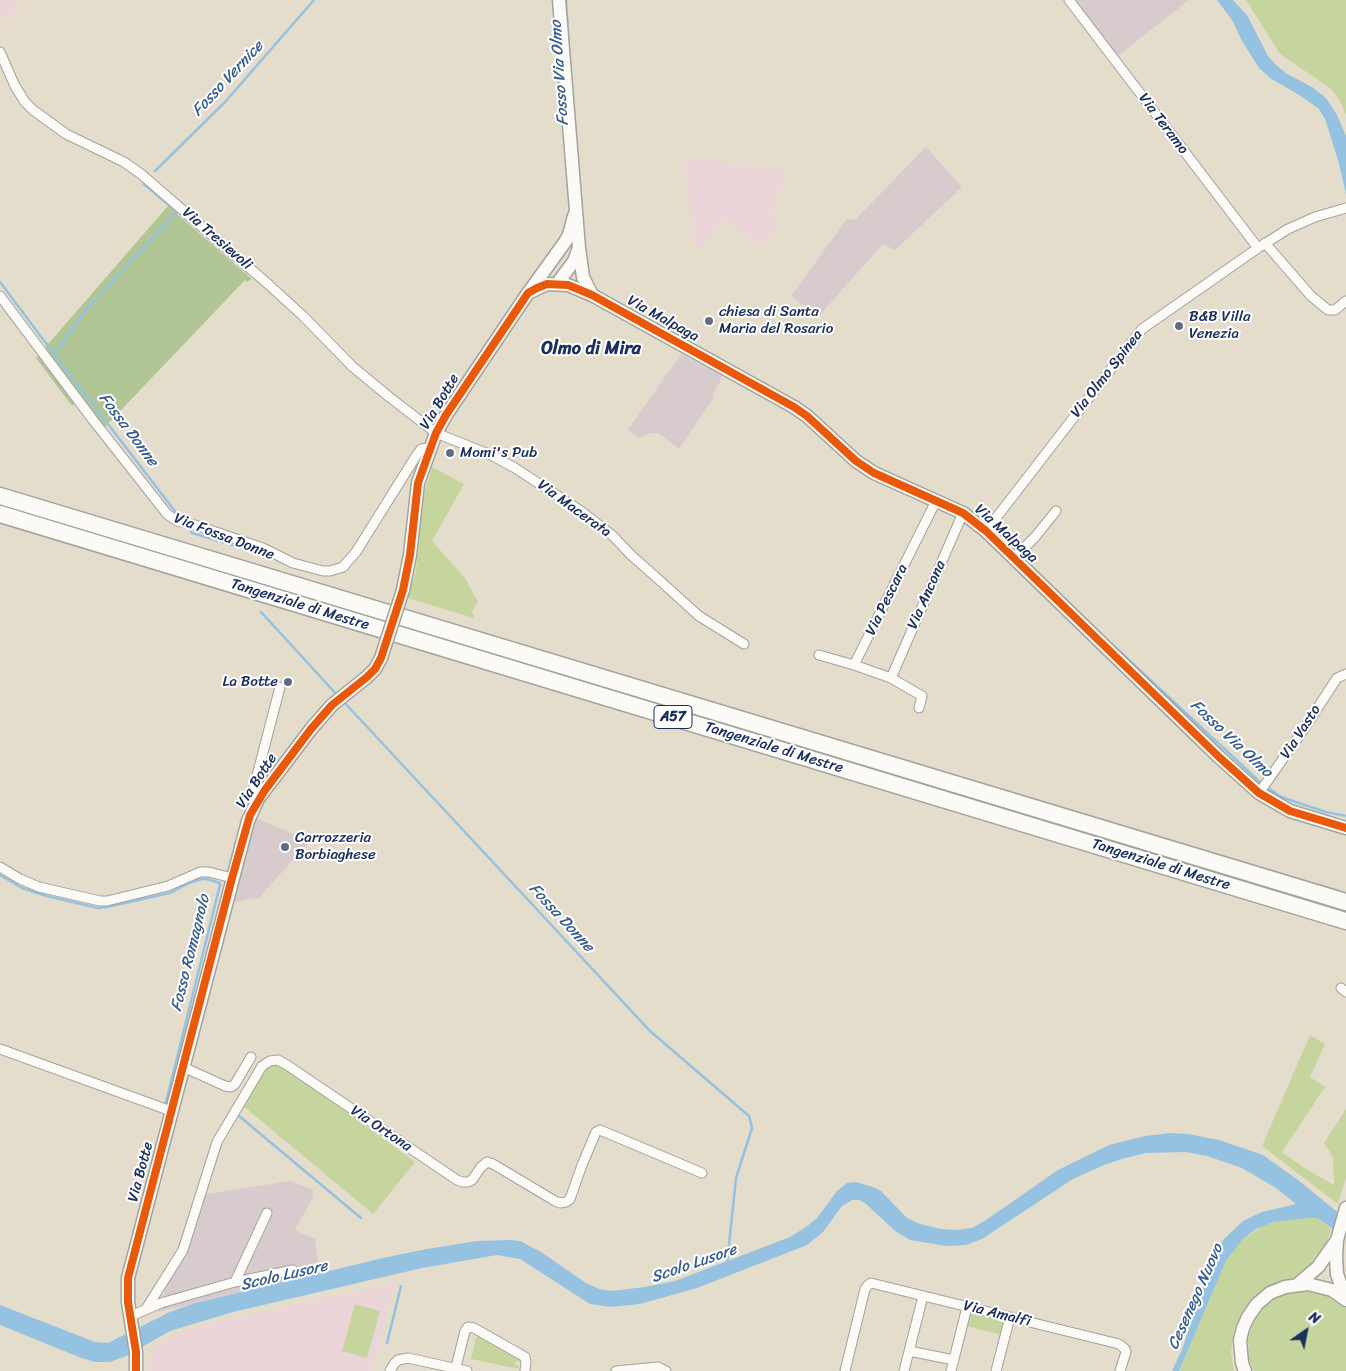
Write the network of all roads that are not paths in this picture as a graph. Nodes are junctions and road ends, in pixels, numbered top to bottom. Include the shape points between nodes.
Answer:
1 (559, 0) edge
2 (1069, 0) edge
3 (0, 52) edge
4 (1346, 208) edge
5 (575, 211) junction
6 (1261, 245) junction
7 (579, 248) junction
8 (554, 257) junction
9 (557, 284) junction
10 (528, 293) junction
11 (592, 295) junction
12 (0, 296) edge
13 (1346, 300) edge
14 (436, 433) junction
15 (430, 448) junction
16 (0, 496) edge
17 (936, 501) junction
18 (1056, 511) dead end
19 (963, 513) junction
20 (0, 514) edge
21 (986, 531) junction
22 (1014, 558) junction
23 (744, 644) dead end
24 (818, 655) dead end
25 (854, 665) junction
26 (1346, 674) edge
27 (891, 678) junction
28 (280, 687) dead end
29 (920, 708) dead end
30 (1263, 788) junction
31 (258, 799) junction
32 (1346, 828) edge
33 (0, 867) edge
34 (232, 878) junction
35 (1346, 902) edge
36 (1346, 921) edge
37 (0, 1050) edge
38 (251, 1057) dead end
39 (183, 1067) junction
40 (171, 1111) junction
41 (702, 1173) dead end
42 (1346, 1209) edge
43 (267, 1213) dead end
44 (1338, 1237) junction
45 (293, 1270) dead end
46 (235, 1282) junction
47 (1298, 1284) junction
48 (923, 1296) junction
49 (1346, 1300) edge
50 (967, 1307) junction
51 (146, 1309) junction
52 (131, 1316) junction
53 (1010, 1317) junction
54 (909, 1351) junction
55 (954, 1360) junction
56 (1243, 1368) edge
57 (456, 1370) edge
58 (136, 1371) edge
59 (390, 1371) edge
60 (467, 1371) edge
61 (525, 1371) edge
62 (616, 1371) edge
63 (666, 1371) edge
64 (845, 1371) edge
65 (904, 1371) edge
66 (951, 1371) edge
67 (996, 1371) edge
68 (1120, 1371) edge

1 - 5 street
2 - 6 street, Via Teramo
3 - 14 street, Via Tresievoli via 15,86 33,110 66,134 124,162 141,174 275,290 353,367
4 - 6 street, Via Olmo Spinea via 1315,217
5 - 7 street
5 - 8 street via 569,235
6 - 13 street, Via Teramo via 1328,310 1335,310
6 - 21 street, Via Olmo Spinea via 1142,329
7 - 9 street via 574,261
7 - 11 street via 583,277
8 - 9 street via 552,272
8 - 10 street
9 - 10 street via 547,284
9 - 11 street, Via Malpaga
10 - 14 street, Via Botte
11 - 17 street, Via Malpaga via 794,407 874,473
12 - 15 street, Via Fossa Donne via 166,514 177,521 263,548 292,563 323,571 343,567 356,552 421,449
14 - 15 street, Via Botte
14 - 23 street, Via Macerata via 499,459 552,491 613,536 630,556 699,616
15 - 31 street, Via Botte, bridge via 418,483 403,590 381,658 375,669 340,699 301,742
16 - 35 highway, Tangenziale di Mestre / A57
17 - 19 street, Via Malpaga
17 - 25 street, Via Pescara
18 - 22 street
19 - 21 street, Via Malpaga
19 - 27 street, Via Ancona
20 - 36 highway, Tangenziale di Mestre / A57
21 - 22 street, Via Malpaga
22 - 30 street, Via Malpaga via 1219,757
24 - 25 street
25 - 27 street
26 - 30 street, Via Vasto via 1337,678
27 - 29 street via 922,696
28 - 31 street, Via Botte via 253,791
30 - 32 street, Via Malpaga via 1290,811
31 - 34 street, Via Botte via 248,821
33 - 34 street via 39,887 100,901 168,886 200,872
34 - 39 street, Via Botte
37 - 40 street
38 - 39 street via 231,1087
39 - 40 street, Via Botte
40 - 52 street, Via Botte via 128,1278
41 - 51 street, Via Ortona via 600,1130 596,1132 566,1202 555,1201 488,1162 481,1166 472,1180 462,1182 287,1065 278,1060 270,1061 262,1066 217,1142 183,1250
42 - 44 street
43 - 46 street
44 - 47 street via 1318,1267
44 - 49 street via 1337,1274
45 - 46 street
46 - 51 street
47 - 49 street via 1325,1287
47 - 56 street via 1270,1293 1248,1317 1240,1340
48 - 50 street, Via Amalfi
48 - 54 street
48 - 64 street, Via Amalfi via 876,1284 868,1285
50 - 53 street, Via Amalfi
50 - 55 street
51 - 52 street
52 - 58 street, Via Botte
53 - 67 street
53 - 68 street, Via Amalfi via 1119,1344 1125,1349
54 - 55 street
54 - 65 street
55 - 66 street
57 - 59 street via 408,1358 398,1360
57 - 60 street
57 - 61 street via 464,1331 468,1327 524,1357
62 - 63 street via 658,1367

